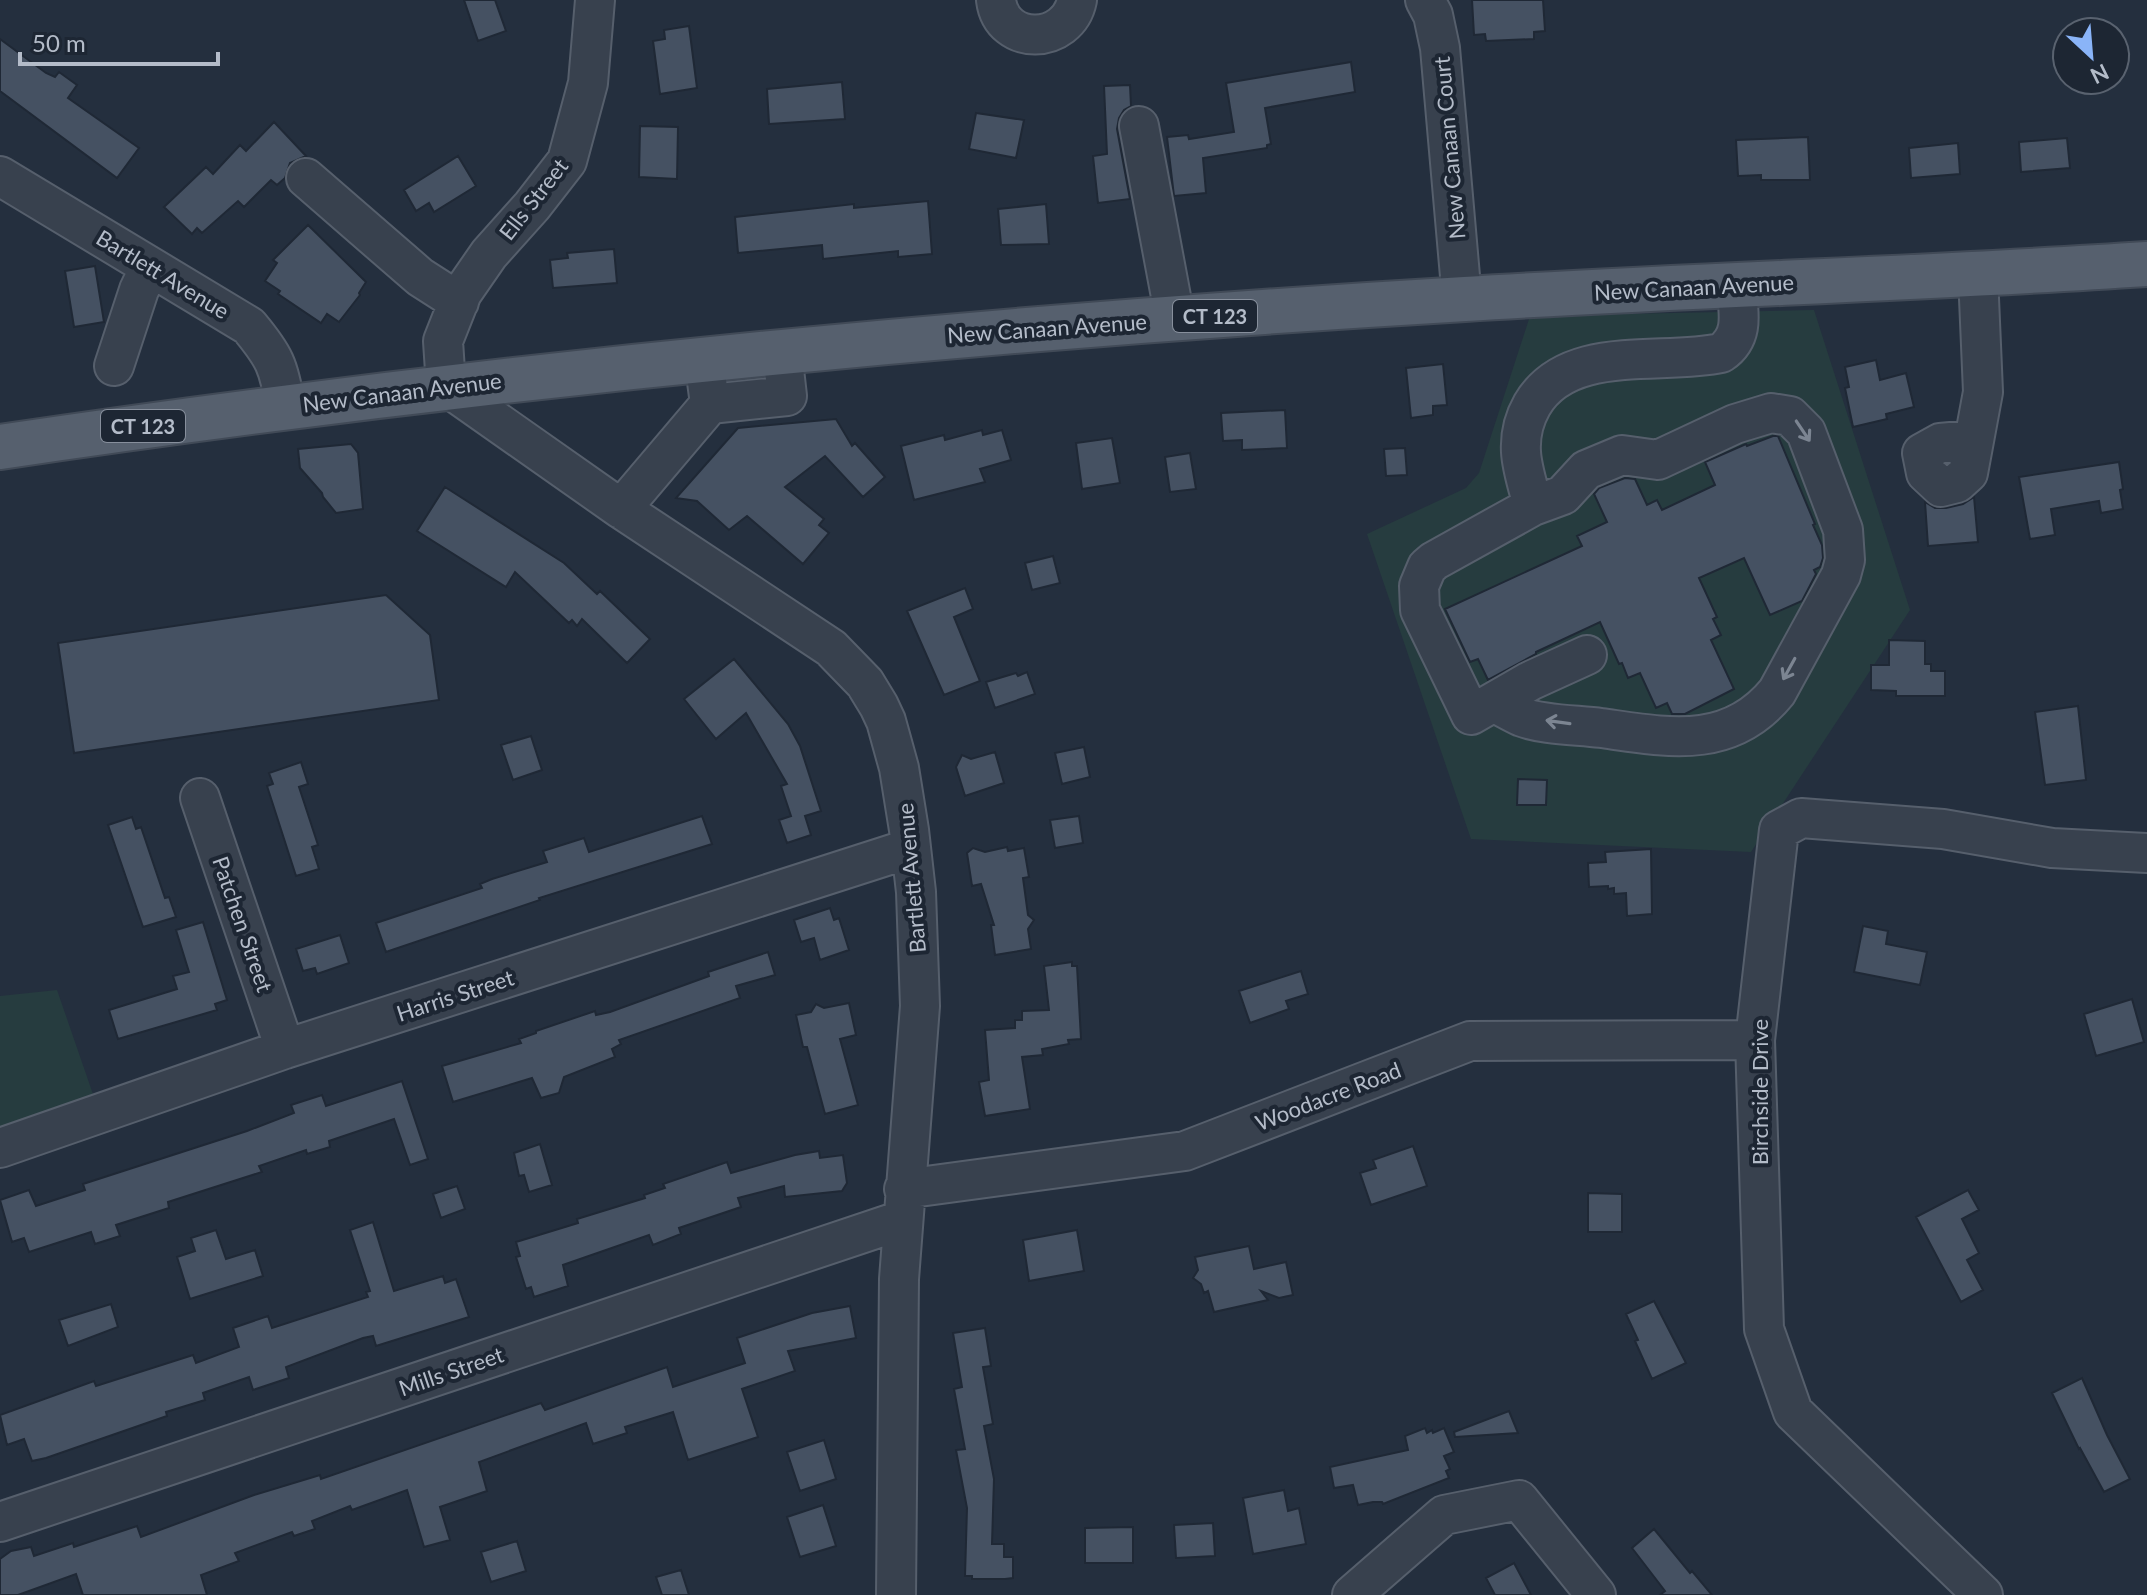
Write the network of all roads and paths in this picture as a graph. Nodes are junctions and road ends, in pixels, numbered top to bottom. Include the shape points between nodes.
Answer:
1 (595, 0) edge
2 (996, 0) edge
3 (1077, 0) edge
4 (1434, 5) edge
5 (1139, 126) dead end
6 (0, 176) edge
7 (306, 178) dead end
8 (2147, 264) edge
9 (150, 267) junction
10 (1978, 275) junction
11 (1736, 284) junction
12 (1462, 299) junction
13 (459, 302) junction
14 (1175, 318) junction
15 (782, 352) junction
16 (704, 359) junction
17 (114, 366) dead end
18 (446, 386) junction
19 (710, 404) junction
20 (285, 405) junction
21 (1973, 440) dead end
22 (0, 447) edge
23 (1533, 506) junction
24 (621, 509) junction
25 (1587, 655) dead end
26 (1495, 703) junction
27 (200, 798) dead end
28 (911, 848) junction
29 (2147, 853) edge
30 (1755, 1040) junction
31 (285, 1049) junction
32 (0, 1148) edge
33 (903, 1205) junction
34 (0, 1522) edge
35 (896, 1595) edge
36 (1352, 1595) edge
37 (1596, 1595) edge
38 (1983, 1595) edge

1 - 13 street, Ells Street via 588,83 567,161 489,254
2 - 3 street via 1003,19 1014,29 1042,35 1068,21
4 - 12 street, New Canaan Court
5 - 14 street
6 - 9 street, Bartlett Avenue
7 - 13 street via 420,277
8 - 10 main road, New Canaan Avenue / CT 123
9 - 17 street
9 - 20 street, Bartlett Avenue via 249,326 271,353
10 - 11 main road, New Canaan Avenue / CT 123
10 - 21 street via 1983,392
11 - 12 main road, New Canaan Avenue / CT 123
11 - 23 street via 1738,334 1721,353 1591,365 1565,373 1538,395 1520,439
12 - 14 main road, New Canaan Avenue / CT 123
13 - 18 street, Ells Street via 443,341
14 - 15 main road, New Canaan Avenue / CT 123
15 - 16 main road, New Canaan Avenue / CT 123
15 - 19 street via 787,396
16 - 18 main road, New Canaan Avenue / CT 123
16 - 19 street
18 - 20 main road, New Canaan Avenue / CT 123
18 - 24 street, Bartlett Avenue
19 - 24 street
20 - 22 main road, New Canaan Avenue / CT 123
23 - 26 street via 1443,554 1427,567 1419,586 1424,622 1471,715
23 -> 26 street via 1563,495 1586,470 1622,455 1658,460 1735,424 1771,413 1790,416 1811,444 1845,542 1841,575 1770,701 1721,731 1687,738 1524,718
24 - 28 street, Bartlett Avenue via 806,630 854,671 879,706 890,733
25 - 26 street
27 - 31 street, Patchen Street
28 - 31 street, Harris Street
28 - 33 street, Bartlett Avenue via 920,1006
29 - 30 street, Birchside Drive via 2052,848 1943,829 1801,818 1779,830
30 - 33 street, Woodacre Road via 1470,1041 1185,1151
30 - 38 street, Birchside Drive via 1764,1329 1793,1412
31 - 32 street, Harris Street
33 - 34 street, Mills Street
33 - 35 street, Bartlett Avenue
36 - 37 street via 1444,1515 1519,1500

